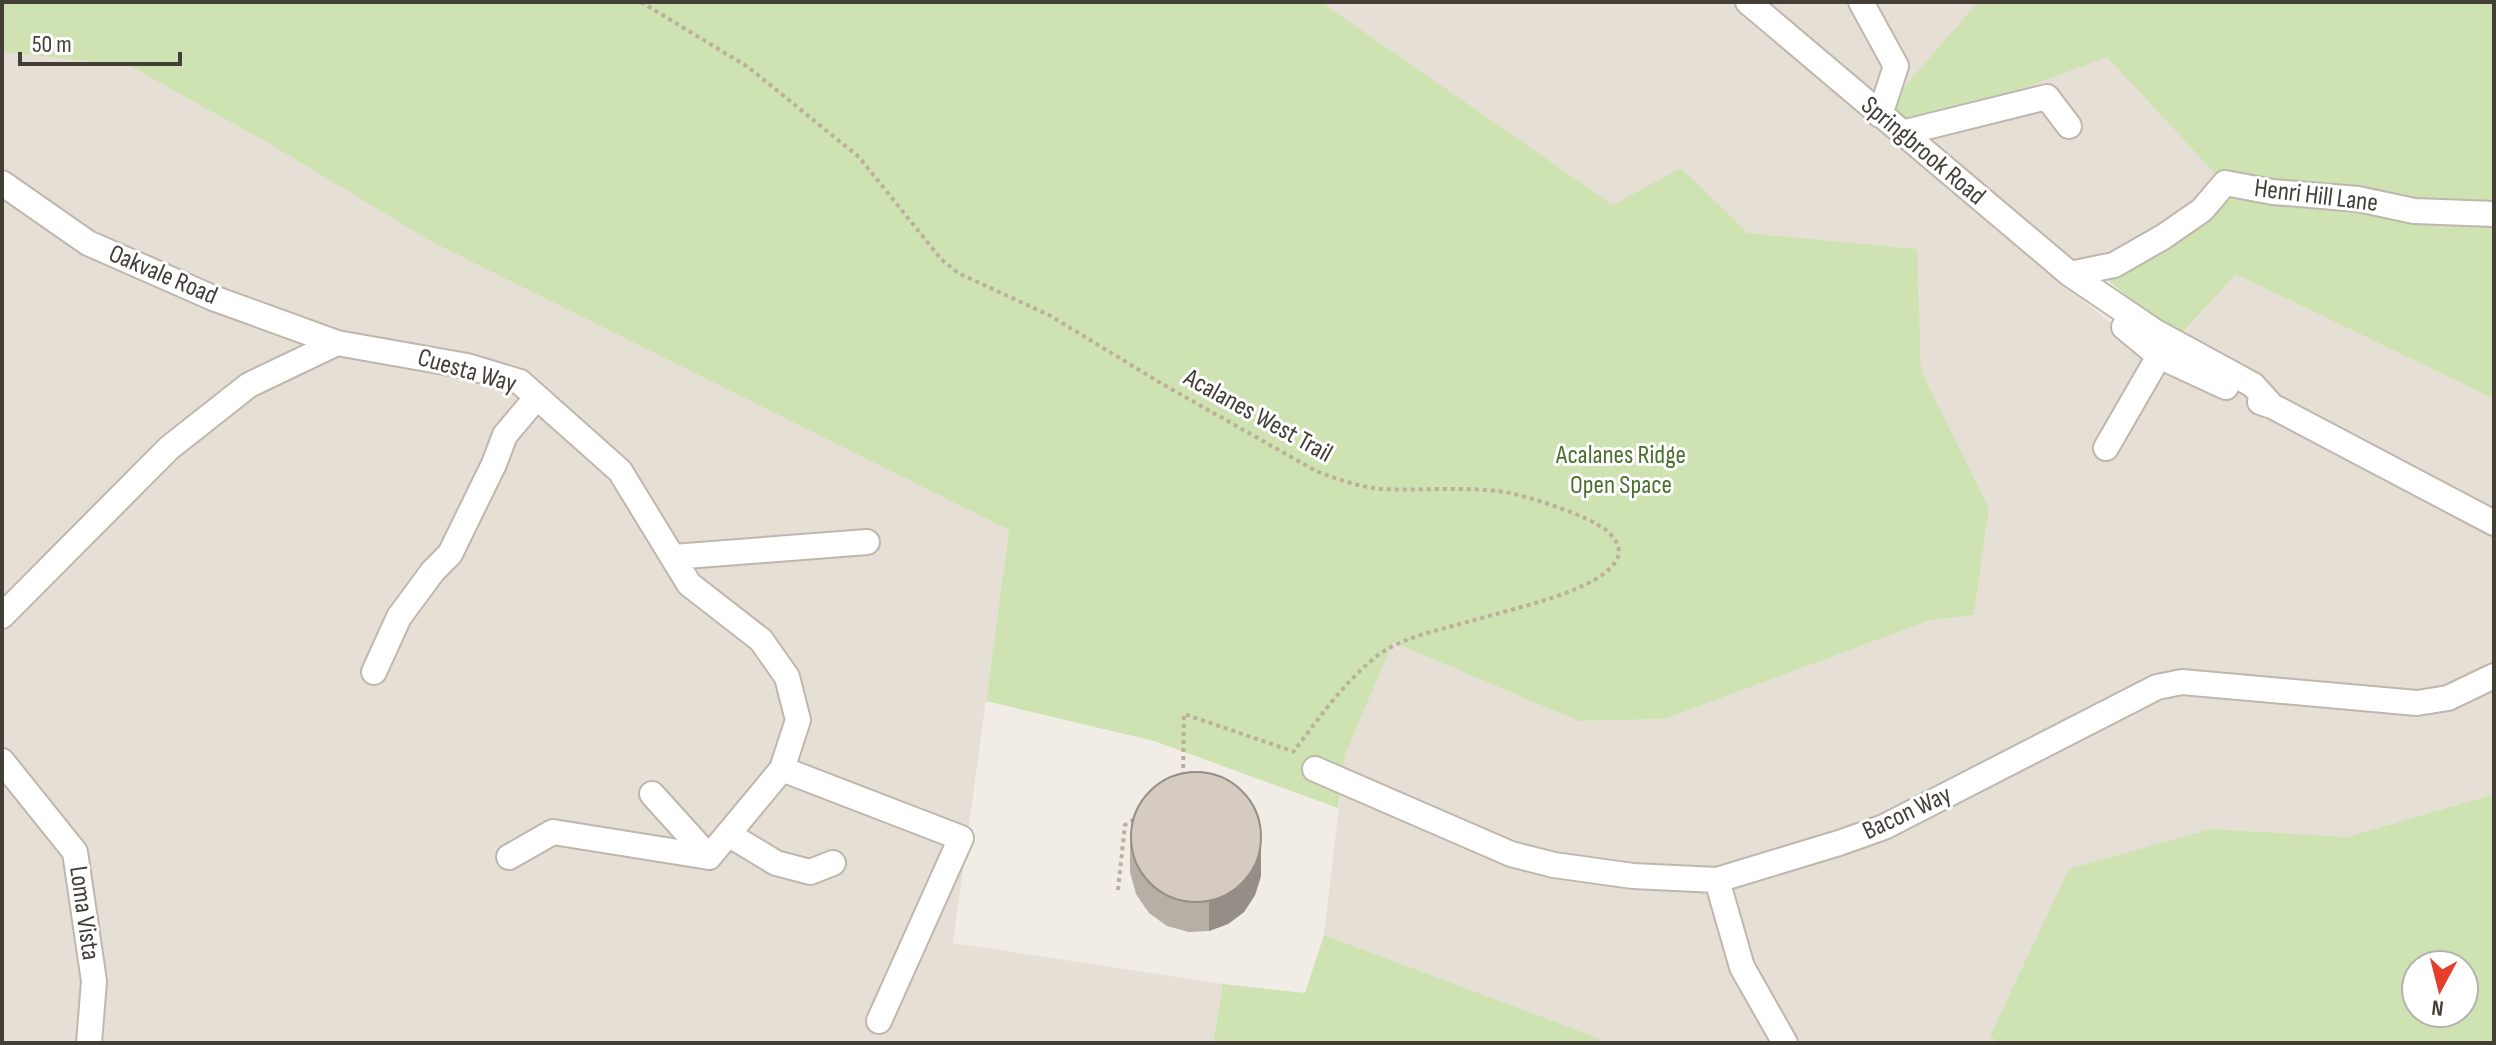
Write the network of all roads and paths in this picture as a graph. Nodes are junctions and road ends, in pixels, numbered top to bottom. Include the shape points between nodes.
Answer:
1 (641, 2) edge
2 (1748, 2) edge
3 (1861, 2) edge
4 (1880, 115) junction
5 (2069, 126) dead end
6 (1902, 133) junction
7 (2, 183) edge
8 (2494, 214) edge
9 (2070, 274) junction
10 (2101, 297) junction
11 (337, 343) junction
12 (2159, 356) junction
13 (537, 397) junction
14 (2272, 406) junction
15 (2106, 448) dead end
16 (2494, 523) edge
17 (867, 542) dead end
18 (673, 557) junction
19 (2, 616) edge
20 (374, 672) dead end
21 (2494, 676) edge
22 (2, 761) edge
23 (782, 769) junction
24 (1315, 769) dead end
25 (1183, 790) edge
26 (652, 794) dead end
27 (1136, 818) edge
28 (728, 834) junction
29 (509, 857) dead end
30 (709, 857) junction
31 (833, 863) dead end
32 (1717, 880) junction
33 (1118, 890) dead end
34 (879, 1021) dead end
35 (89, 1043) edge
36 (1785, 1043) edge

1 - 25 path, Acalanes West Trail via 748,67 859,157 958,273 1049,315 1316,471 1379,489 1508,492 1570,513 1603,528 1617,541 1614,565 1572,592 1423,634 1378,655 1333,700 1294,751 1184,714
2 - 4 street, Springbrook Road
3 - 4 street via 1896,66
4 - 6 street, Springbrook Road
5 - 6 street via 2047,97
6 - 9 street, Springbrook Road
7 - 11 street, Oakvale Road via 88,243 213,298
8 - 9 street, Henri Hill Lane via 2414,211 2225,183 2202,210 2163,237 2114,265
9 - 10 street, Springbrook Road
10 - 12 street, Springbrook Road via 2125,328
10 - 14 street, Springbrook Road via 2253,385
11 - 13 street, Cuesta Way via 467,366 520,382
11 - 19 street via 249,385 169,448
12 - 14 street, Springbrook Road
12 - 15 street
13 - 18 street, Cuesta Way via 620,471
13 - 20 street via 505,435 450,554 399,617
14 - 16 street, Springbrook Road
17 - 18 street
18 - 23 street, Cuesta Way via 689,584 761,640 787,677 798,720
21 - 32 street, Bacon Way via 2448,698 2417,703 2182,682 2157,687 1884,827
22 - 35 street, Loma Vista via 75,852 94,981
23 - 28 street, Cuesta Way
23 - 34 street via 961,838
24 - 32 street, Bacon Way via 1511,854 1633,876
26 - 30 street
27 - 33 path via 1125,825
28 - 30 street, Cuesta Way
28 - 31 street via 776,863 810,872
29 - 30 street via 553,832
32 - 36 street via 1742,967

